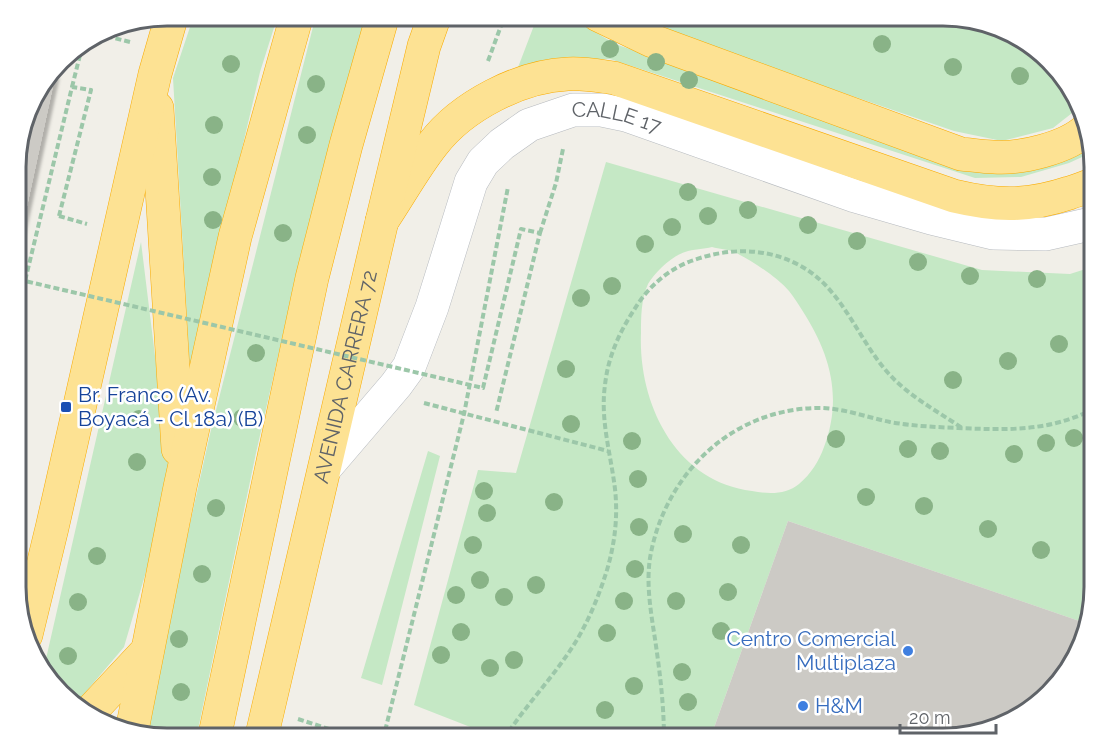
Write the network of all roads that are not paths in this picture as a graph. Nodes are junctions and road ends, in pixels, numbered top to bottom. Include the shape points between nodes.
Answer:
1 (169, 26) edge
2 (294, 26) edge
3 (380, 26) edge
4 (431, 26) edge
5 (621, 26) edge
6 (155, 74) junction
7 (1080, 133) edge
8 (1084, 187) edge
9 (382, 221) junction
10 (1084, 225) edge
11 (325, 468) junction
12 (180, 488) junction
13 (30, 620) edge
14 (237, 627) junction
15 (147, 651) junction
16 (94, 708) edge
17 (264, 724) edge
18 (133, 725) edge
19 (216, 728) edge
20 (246, 728) edge

1 - 6 highway
2 - 12 highway via 235,237
3 - 14 highway via 312,278
4 - 9 highway, AVENIDA CARRERA 72
5 - 7 highway via 961,154 996,158 1030,153 1058,146
6 - 12 highway
6 - 13 highway
8 - 9 highway via 1018,204 979,202 614,78 567,74 520,84 488,97 452,124 433,143
9 - 11 highway, AVENIDA CARRERA 72
10 - 11 street, CALLE 17 via 1046,234 993,233 855,196 626,116 573,110 530,125 483,162 471,182 409,367
11 - 17 highway, AVENIDA CARRERA 72
12 - 15 highway
14 - 19 highway
14 - 20 highway
15 - 16 highway
15 - 18 highway

